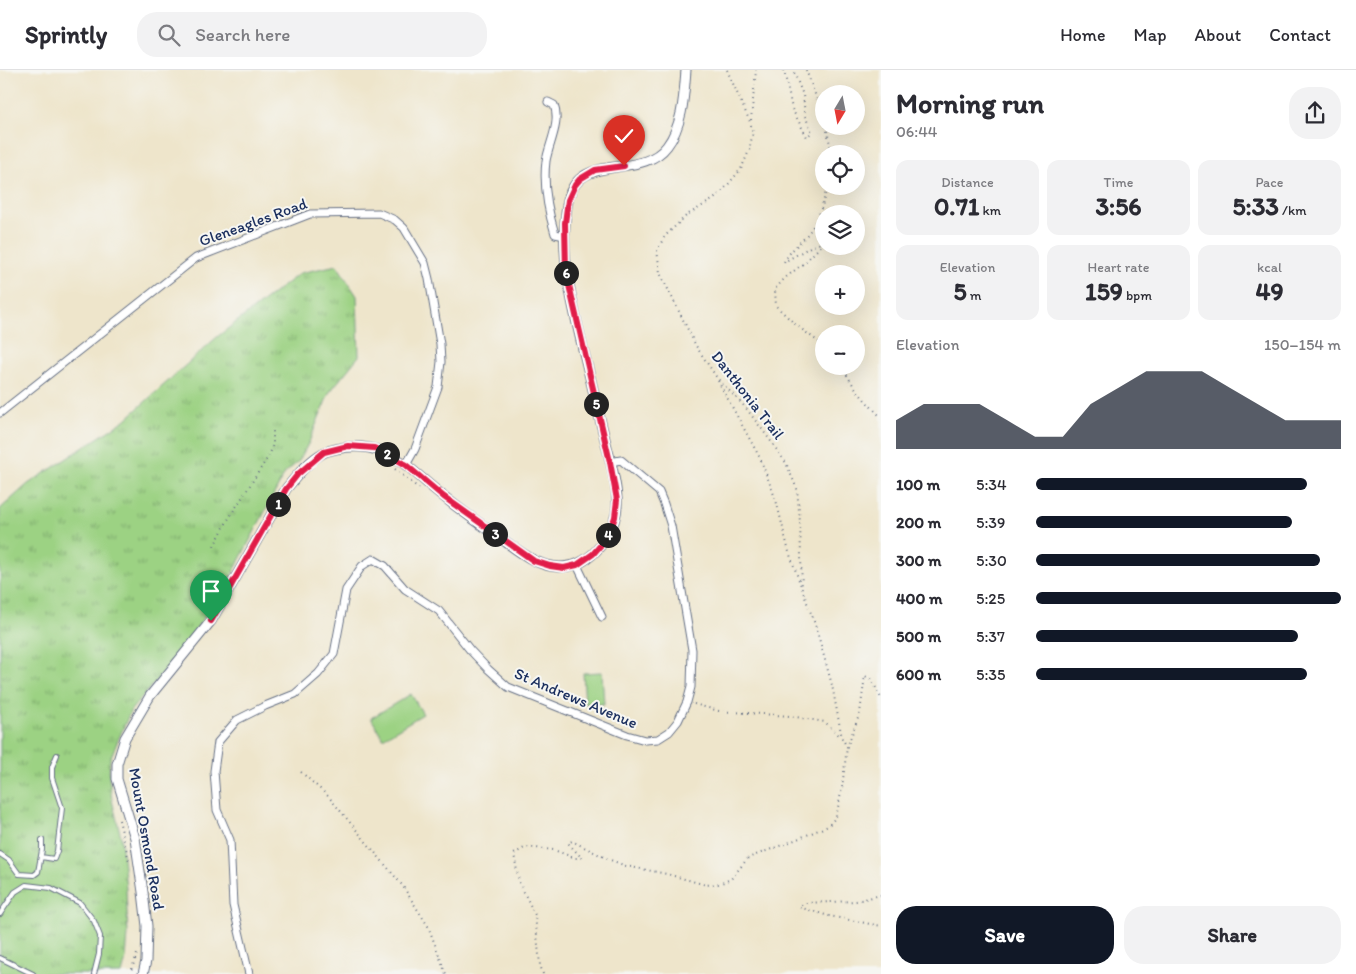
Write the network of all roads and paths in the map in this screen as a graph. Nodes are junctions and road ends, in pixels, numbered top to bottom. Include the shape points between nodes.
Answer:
1 (686, 70) edge
2 (727, 70) edge
3 (756, 70) edge
4 (784, 70) edge
5 (793, 70) edge
6 (806, 70) edge
7 (815, 94) edge
8 (548, 102) dead end
9 (750, 122) junction
10 (815, 222) edge
11 (565, 236) junction
12 (815, 245) edge
13 (815, 251) edge
14 (815, 339) edge
15 (847, 375) edge
16 (717, 378) junction
17 (0, 413) edge
18 (881, 417) edge
19 (273, 428) dead end
20 (610, 462) junction
21 (406, 465) junction
22 (391, 466) dead end
23 (424, 493) dead end
24 (214, 546) dead end
25 (577, 565) junction
26 (802, 588) junction
27 (602, 617) dead end
28 (881, 698) edge
29 (686, 702) junction
30 (842, 738) junction
31 (847, 747) junction
32 (57, 755) dead end
33 (301, 772) dead end
34 (118, 814) dead end
35 (42, 840) dead end
36 (0, 854) edge
37 (41, 857) junction
38 (130, 868) dead end
39 (881, 895) edge
40 (2, 908) edge
41 (0, 914) edge
42 (881, 926) edge
43 (138, 949) dead end
44 (0, 958) edge
45 (33, 974) edge
46 (94, 974) edge
47 (130, 974) edge
48 (143, 974) edge
49 (249, 974) edge
50 (446, 974) edge
51 (543, 974) edge

1 - 11 street via 680,115 668,145 646,161 595,170 580,179 568,200
2 - 9 path, Danthonia Trail
3 - 9 path
4 - 5 path via 792,109 807,138 812,132
6 - 7 path
8 - 11 street via 554,105 557,113 546,162 546,194 555,234
9 - 16 path, Danthonia Trail via 753,132 741,168 714,199 686,215 665,236 657,250 660,273 696,346
10 - 12 path via 784,262
11 - 20 street via 566,272
13 - 14 path via 785,278 774,295 776,306
15 - 18 path
16 - 26 path via 760,458
16 - 26 path, Danthonia Trail via 746,408 770,440 786,463 797,489
17 - 21 street, Gleneagles Road via 196,258 310,214 379,213 396,220 404,228 425,263 440,344 438,387
19 - 24 path via 270,454
20 - 25 street via 617,500 615,517 606,539
20 - 29 street, St Andrews Avenue via 621,460 659,492 664,504 692,650 691,687
21 - 25 street, Mount Osmond Road via 524,555 550,566 564,568
21 - 48 street, Mount Osmond Road via 374,448 348,446 324,452 298,474 286,489 211,621 150,696 125,738 117,764 118,779 135,838 143,892 147,926
22 - 23 path
25 - 27 street
26 - 30 path, Danthonia Trail via 832,685
28 - 31 path via 872,680 865,676 860,713
29 - 30 path via 719,711 825,722
29 - 49 street, St Andrews Avenue via 669,732 658,739 645,740 508,687 470,650 439,612 405,588 385,566 373,559 362,566 346,590 334,654 318,674 295,694 237,720 218,742 214,771 217,810 230,840 232,904
30 - 31 path, Danthonia Trail
31 - 51 path via 836,817 828,826 748,858 731,880 720,884 706,885 626,866 572,842 568,843 582,858 526,847 514,854 519,882 535,915
32 - 37 lane via 52,778 62,808 58,851 54,859
33 - 50 path via 328,796 402,885 428,926
34 - 38 path
35 - 37 lane
36 - 37 lane via 19,874 24,875 38,872
39 - 42 path via 856,901 804,903 799,907
40 - 41 lane
40 - 46 lane via 15,892 26,885 52,888 80,904 94,921 100,936
43 - 47 path
44 - 45 lane

